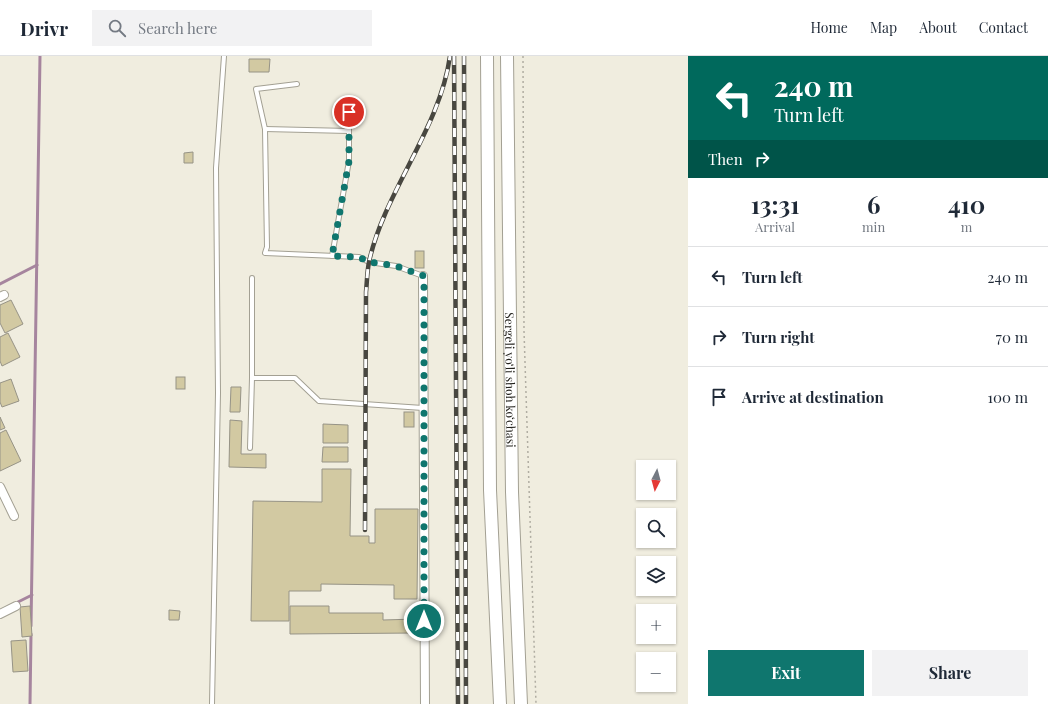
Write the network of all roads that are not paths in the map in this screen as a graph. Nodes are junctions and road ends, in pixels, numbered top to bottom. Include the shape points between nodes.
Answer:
1 (224, 56) edge
2 (487, 56) edge
3 (507, 56) edge
4 (297, 84) dead end
5 (349, 112) dead end
6 (264, 129) junction
7 (349, 131) junction
8 (332, 256) junction
9 (424, 276) joint
10 (252, 278) dead end
11 (252, 378) junction
12 (423, 408) junction
13 (250, 448) dead end
14 (0, 487) edge
15 (14, 516) dead end
16 (16, 606) dead end
17 (0, 614) edge
18 (212, 704) edge
19 (424, 704) edge
20 (500, 704) edge
21 (521, 704) edge

1 - 18 lane via 216,168 218,394
2 - 20 main road, Sergeli yo‘li shoh ko‘chasi via 490,490
3 - 21 main road, Sergeli yo‘li shoh ko‘chasi via 512,484
4 - 6 lane via 256,89
5 - 7 lane
6 - 7 lane
6 - 8 lane via 267,247 265,253
7 - 8 lane via 349,161
8 - 9 lane via 359,257
9 - 12 street
10 - 11 lane
11 - 12 lane via 295,378 319,401
11 - 13 lane
12 - 19 street
14 - 15 street
16 - 17 street

